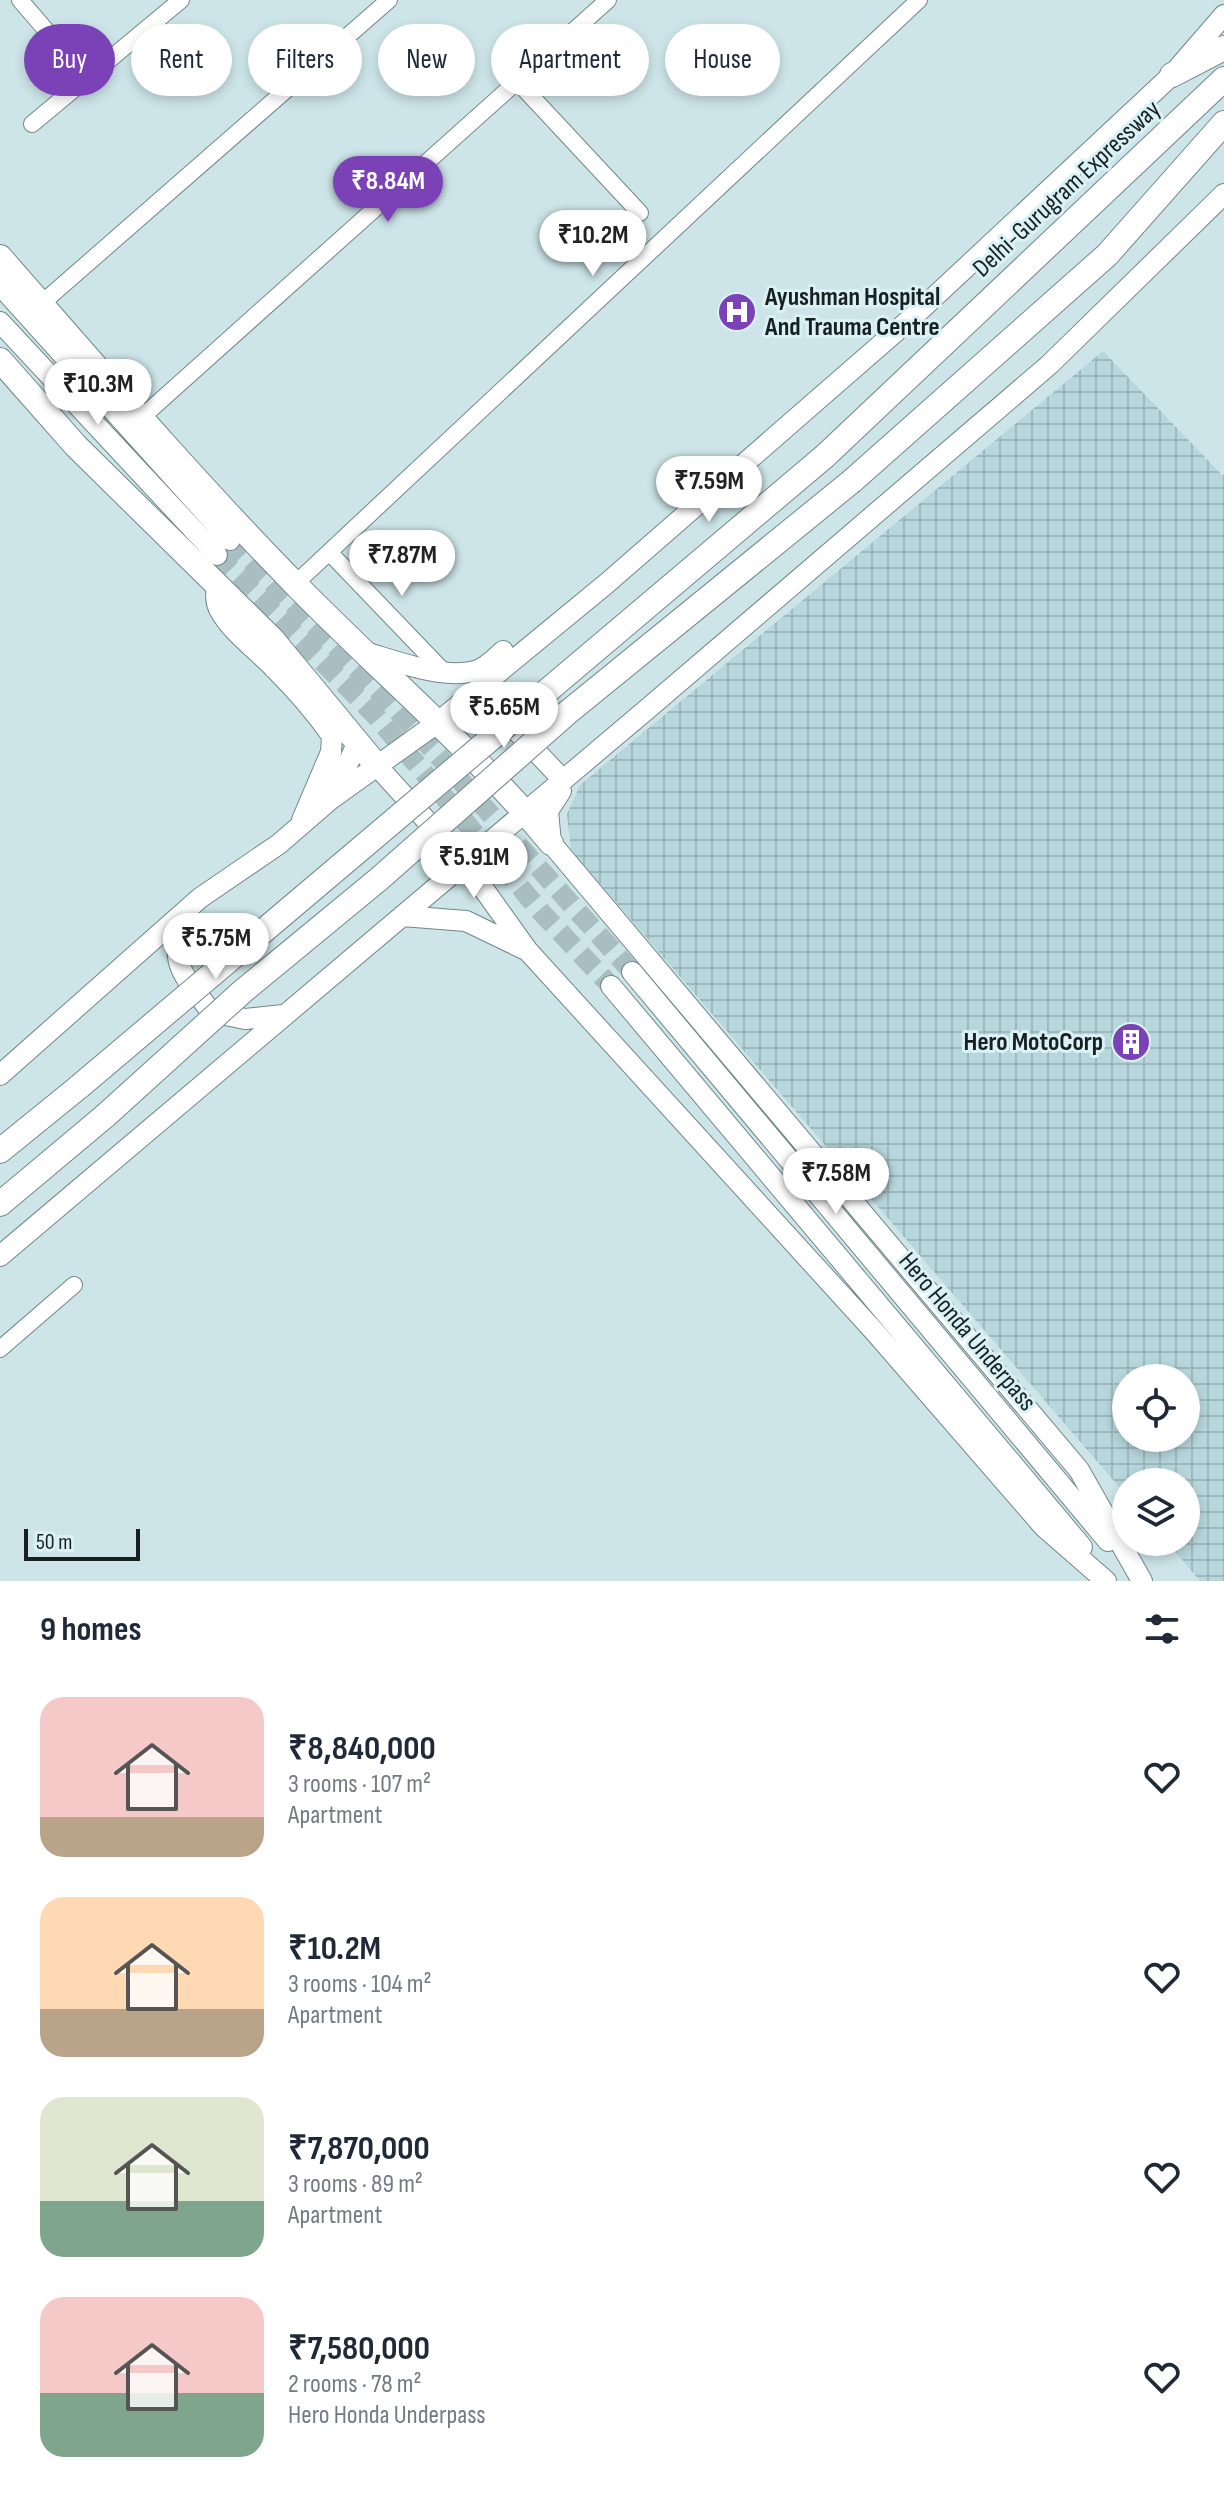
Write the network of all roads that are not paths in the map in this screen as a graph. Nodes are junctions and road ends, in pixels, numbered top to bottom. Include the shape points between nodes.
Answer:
1 (20, 0) edge
2 (181, 0) edge
3 (389, 0) edge
4 (608, 0) edge
5 (919, 0) edge
6 (1224, 15) edge
7 (41, 24) edge
8 (581, 24) edge
9 (1224, 48) edge
10 (115, 55) edge
11 (1172, 75) junction
12 (1224, 79) edge
13 (65, 96) edge
14 (500, 96) edge
15 (531, 96) edge
16 (1224, 123) edge
17 (32, 124) dead end
18 (1224, 194) edge
19 (640, 213) dead end
20 (0, 257) edge
21 (0, 285) edge
22 (41, 304) junction
23 (0, 322) edge
24 (0, 360) edge
25 (141, 418) junction
26 (329, 552) junction
27 (295, 584) junction
28 (217, 585) junction
29 (582, 603) junction
30 (361, 651) junction
31 (445, 673) junction
32 (478, 690) junction
33 (437, 723) junction
34 (358, 742) junction
35 (377, 766) junction
36 (569, 774) junction
37 (331, 799) junction
38 (525, 812) junction
39 (299, 827) junction
40 (551, 843) junction
41 (465, 863) junction
42 (189, 909) junction
43 (402, 916) junction
44 (528, 951) junction
45 (632, 972) tunnel mouth
46 (611, 986) tunnel mouth
47 (283, 1015) junction
48 (0, 1075) edge
49 (0, 1151) edge
50 (0, 1204) edge
51 (0, 1256) edge
52 (74, 1285) dead end
53 (0, 1349) edge
54 (1141, 1579) edge
55 (1108, 1581) edge

1 - 7 street
2 - 10 street
3 - 22 street
4 - 8 street
5 - 26 street
6 - 11 main road
9 - 11 highway
11 - 29 main road via 916,314
12 - 49 highway, Delhi-Gurugram Expressway, bridge via 825,456
13 - 17 street
14 - 25 street
15 - 19 street
16 - 50 highway, bridge via 1107,255 852,481 567,713
18 - 36 main road via 1049,365
20 - 22 highway
21 - 23 main road via 223,548
22 - 25 highway
24 - 28 highway via 76,446
25 - 27 highway
26 - 27 street
26 - 31 street
27 - 30 highway
28 - 34 highway via 272,639
28 - 39 main road via 215,599 229,622 332,736 331,752
29 - 31 main road via 551,613 487,666
29 - 32 main road
30 - 31 main road
30 - 33 highway
32 - 33 main road
32 - 36 main road
33 - 35 main road
33 - 38 highway
34 - 35 highway
34 - 37 main road
35 - 37 main road
35 - 41 main road
36 - 38 main road
36 - 40 main road via 548,811
37 - 39 main road
38 - 40 highway
38 - 41 main road
39 - 42 main road
40 - 54 main road via 1079,1470
41 - 43 main road
41 - 44 main road
42 - 47 main road via 176,951 180,967 211,1012 245,1019
42 - 48 main road
43 - 44 main road via 466,921
43 - 47 main road
44 - 55 main road via 874,1331 1044,1527
45 - 54 main road, Hero Honda Underpass
46 - 55 main road, Hero Honda Underpass
47 - 51 main road
52 - 53 street

